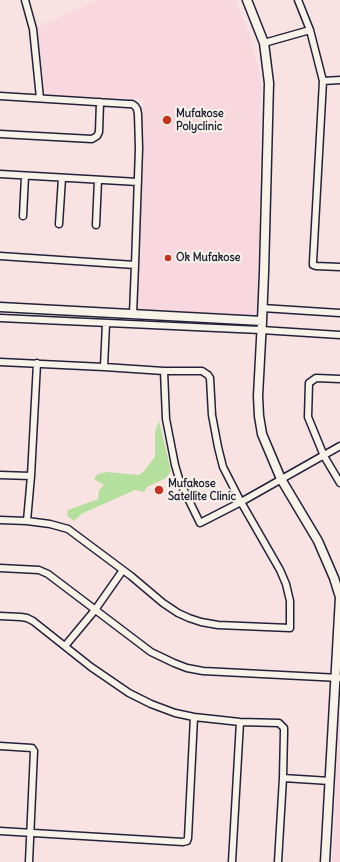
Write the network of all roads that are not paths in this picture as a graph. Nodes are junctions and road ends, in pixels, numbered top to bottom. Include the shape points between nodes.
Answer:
1 (25, 0) edge
2 (248, 0) edge
3 (298, 0) edge
4 (310, 30) junction
5 (264, 44) junction
6 (340, 80) edge
7 (323, 81) junction
8 (0, 96) edge
9 (40, 98) junction
10 (100, 102) junction
11 (0, 134) edge
12 (0, 174) edge
13 (26, 176) junction
14 (62, 178) junction
15 (98, 180) junction
16 (138, 182) junction
17 (23, 216) dead end
18 (59, 224) dead end
19 (96, 225) dead end
20 (0, 256) edge
21 (135, 265) junction
22 (340, 267) edge
23 (0, 307) edge
24 (262, 308) junction
25 (340, 313) edge
26 (133, 314) junction
27 (0, 318) edge
28 (262, 321) junction
29 (106, 323) junction
30 (261, 330) junction
31 (340, 335) edge
32 (0, 362) edge
33 (38, 363) junction
34 (104, 367) junction
35 (164, 370) junction
36 (340, 379) edge
37 (340, 446) edge
38 (324, 456) junction
39 (0, 475) edge
40 (31, 476) junction
41 (281, 479) junction
42 (340, 483) edge
43 (241, 502) junction
44 (0, 520) edge
45 (27, 522) junction
46 (0, 568) edge
47 (123, 570) junction
48 (95, 610) junction
49 (0, 616) edge
50 (65, 646) junction
51 (338, 678) edge
52 (194, 717) junction
53 (240, 722) junction
54 (0, 746) edge
55 (283, 778) junction
56 (330, 781) junction
57 (0, 831) edge
58 (30, 832) junction
59 (28, 862) edge
60 (232, 862) edge
61 (278, 862) edge
62 (325, 862) edge

1 - 9 street via 33,29
2 - 5 street
3 - 4 street
4 - 5 street
4 - 7 street
5 - 24 street via 269,83
6 - 7 street
7 - 22 street via 313,265
8 - 9 street
9 - 10 street
10 - 11 street via 100,132 92,139
10 - 16 street via 132,104 137,109
12 - 13 street
13 - 14 street
13 - 17 street
14 - 15 street
14 - 18 street
15 - 16 street
15 - 19 street
16 - 21 street
20 - 21 street
21 - 26 street
23 - 26 street
24 - 25 street
24 - 28 street
26 - 28 street
27 - 29 street
28 - 30 street
29 - 30 street
29 - 34 street
30 - 31 street
30 - 41 street via 259,416 262,434
32 - 33 street
33 - 34 street
33 - 40 street
34 - 35 street
35 - 43 street via 202,372 210,378 212,415 218,447 224,467
35 - 43 street via 166,419 175,465 180,482 200,523
36 - 38 street via 316,378 309,383 308,417
37 - 38 street
38 - 41 street
38 - 42 street
39 - 40 street
40 - 45 street
41 - 43 street
41 - 51 street via 318,541 340,597
43 - 47 street via 286,584 290,601 290,628 218,625 189,618 163,603
44 - 45 street
45 - 47 street via 68,529
46 - 48 street via 44,571
47 - 48 street
48 - 50 street
48 - 51 street via 150,652 187,668
49 - 50 street via 31,620
50 - 52 street via 129,693 175,713
51 - 56 street
52 - 53 street
52 - 58 street via 187,841
53 - 55 street via 279,723 282,726
53 - 60 street
54 - 58 street via 33,749
55 - 56 street
55 - 61 street
56 - 62 street
57 - 58 street
58 - 59 street

